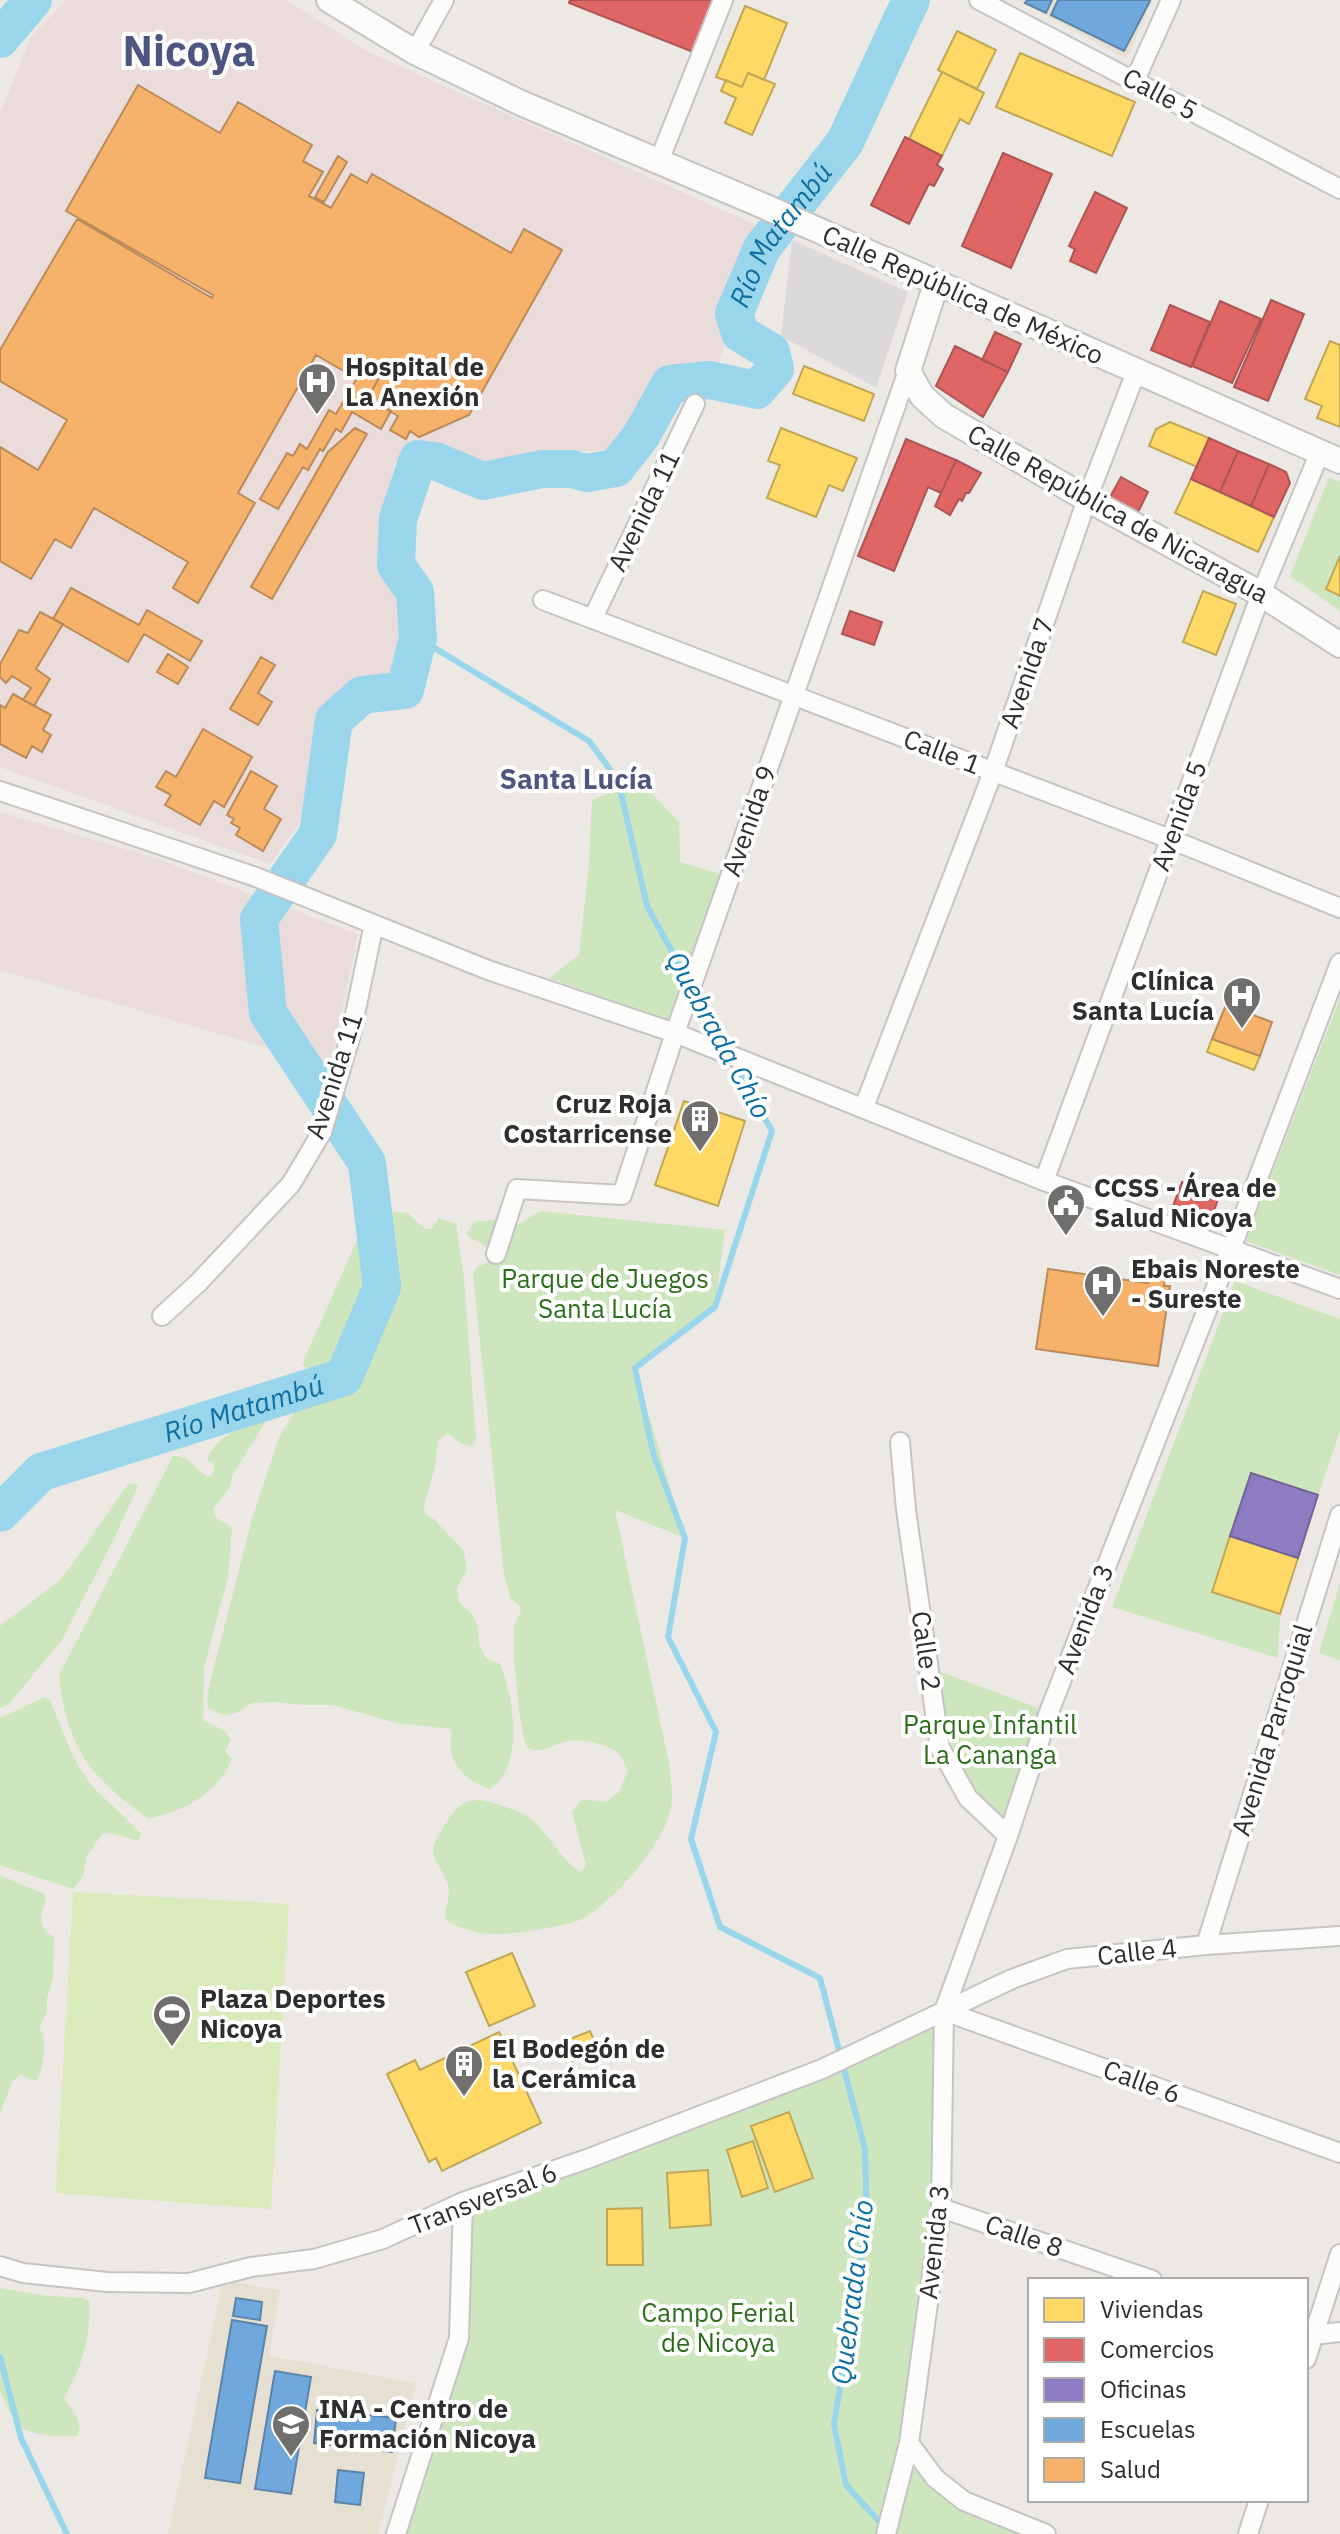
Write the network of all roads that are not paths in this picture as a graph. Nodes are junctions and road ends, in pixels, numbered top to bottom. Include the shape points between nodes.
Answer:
1 (329, 0) edge
2 (444, 0) edge
3 (723, 0) edge
4 (979, 0) edge
5 (1171, 0) edge
6 (415, 52) junction
7 (1135, 80) junction
8 (659, 161) junction
9 (1340, 189) edge
10 (936, 284) junction
11 (908, 371) junction
12 (1136, 372) junction
13 (695, 404) dead end
14 (1330, 457) edge
15 (1087, 499) junction
16 (1261, 594) junction
17 (543, 600) dead end
18 (593, 618) junction
19 (1340, 645) edge
20 (793, 696) junction
21 (993, 772) junction
22 (0, 791) edge
23 (1170, 839) junction
24 (1340, 908) edge
25 (374, 924) junction
26 (1340, 963) edge
27 (675, 1033) junction
28 (864, 1107) junction
29 (1044, 1181) junction
30 (1231, 1249) junction
31 (496, 1254) dead end
32 (1340, 1289) edge
33 (162, 1316) dead end
34 (900, 1442) dead end
35 (1340, 1515) edge
36 (1008, 1836) junction
37 (1340, 1936) edge
38 (1206, 1945) junction
39 (944, 2011) junction
40 (1340, 2153) edge
41 (463, 2202) junction
42 (941, 2208) junction
43 (1340, 2254) edge
44 (0, 2266) edge
45 (1146, 2278) edge
46 (1340, 2332) edge
47 (1310, 2334) edge
48 (909, 2443) junction
49 (1258, 2502) edge
50 (396, 2534) edge
51 (886, 2534) edge
52 (1046, 2534) edge
53 (1248, 2534) edge

1 - 6 main road, Calle República de México
2 - 6 street
3 - 8 street
4 - 7 street, Calle 5
5 - 7 street
6 - 8 main road, Calle República de México via 554,119
7 - 9 street, Calle 5
8 - 10 main road, Calle República de México
10 - 11 main road, Avenida 9
10 - 12 main road, Calle República de México
11 - 15 main road, Calle República de Nicaragua via 922,396 944,416
11 - 20 street, Avenida 9
12 - 14 main road, Calle República de México
12 - 15 street, Avenida 7
13 - 18 street, Avenida 11
14 - 16 street, Avenida 5
15 - 16 main road, Calle República de Nicaragua
15 - 21 street, Avenida 7
16 - 19 main road, Calle República de Nicaragua
16 - 23 street, Avenida 5
17 - 18 street, Calle 1
18 - 20 street, Calle 1
20 - 21 street, Calle 1
20 - 27 street, Avenida 9
21 - 23 street, Calle 1
21 - 28 street, Avenida 7
22 - 25 street via 256,877
23 - 24 street, Calle 1
23 - 29 street, Avenida 5
25 - 27 street via 488,970
25 - 33 street, Avenida 11 via 350,1038 322,1132 291,1184
26 - 30 street, Avenida 3
27 - 28 street
27 - 31 street, Avenida 9 via 622,1195 517,1189
28 - 29 street
29 - 30 street
30 - 32 street
30 - 36 street, Avenida 3 via 1049,1712
34 - 36 street, Calle 2 via 940,1748 968,1798
35 - 38 street, Avenida Parroquial
36 - 39 street, Avenida 3
37 - 38 street, Calle 4
38 - 39 street, Calle 4 via 1067,1959
39 - 40 street, Calle 6
39 - 41 street, Transversal 6 via 822,2069
39 - 42 street, Avenida 3
41 - 44 street, Transversal 6 via 383,2239 314,2259 251,2267 189,2283 107,2282
41 - 50 street via 459,2338
42 - 45 street, Calle 8
42 - 48 street, Avenida 3
43 - 47 street
46 - 47 street
48 - 51 street, Avenida 3
48 - 52 street via 935,2478 964,2501
49 - 53 street

